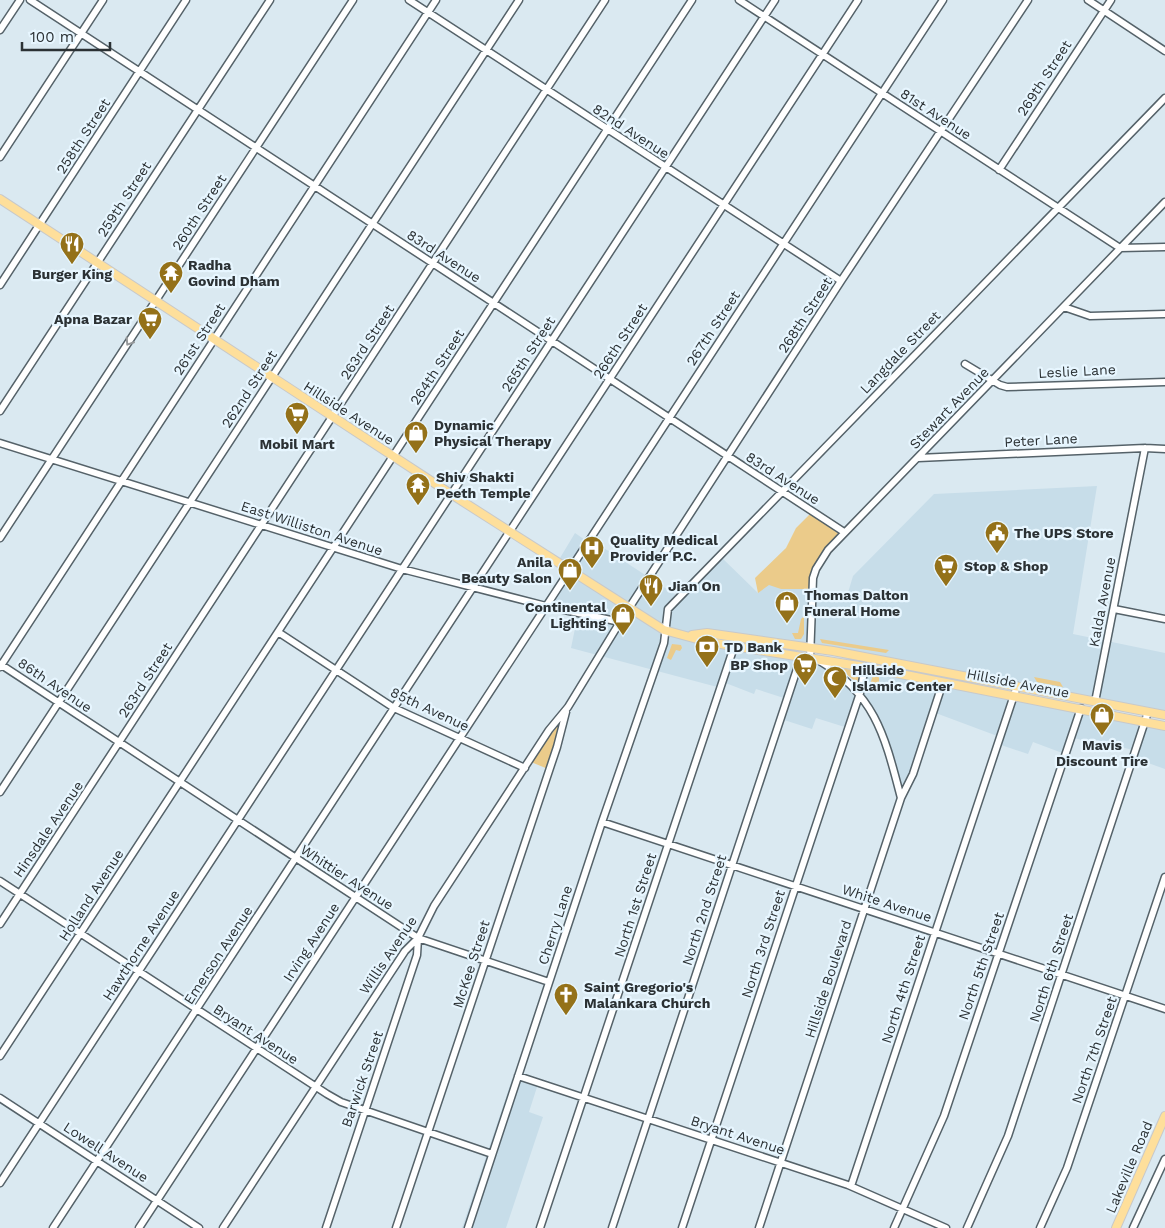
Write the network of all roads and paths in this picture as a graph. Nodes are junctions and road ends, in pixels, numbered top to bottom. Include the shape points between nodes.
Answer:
1 (20, 0) edge
2 (30, 0) edge
3 (103, 0) edge
4 (186, 0) edge
5 (270, 0) edge
6 (353, 0) edge
7 (409, 0) edge
8 (436, 0) edge
9 (519, 0) edge
10 (605, 0) edge
11 (692, 0) edge
12 (739, 0) edge
13 (775, 0) edge
14 (858, 0) edge
15 (943, 0) edge
16 (1028, 0) edge
17 (1088, 0) edge
18 (1111, 0) edge
19 (1104, 10) junction
20 (428, 12) junction
21 (764, 16) junction
22 (0, 30) edge
23 (81, 34) junction
24 (1164, 48) edge
25 (486, 50) junction
26 (822, 55) junction
27 (140, 71) junction
28 (546, 90) junction
29 (882, 94) junction
30 (1165, 98) edge
31 (198, 110) junction
32 (607, 130) junction
33 (941, 132) junction
34 (256, 148) junction
35 (0, 158) edge
36 (665, 168) junction
37 (999, 170) junction
38 (314, 186) junction
39 (0, 199) edge
40 (1165, 202) edge
41 (723, 206) junction
42 (1057, 209) junction
43 (372, 224) junction
44 (39, 225) junction
45 (783, 244) junction
46 (1165, 247) edge
47 (1120, 248) junction
48 (97, 263) junction
49 (433, 264) junction
50 (841, 281) junction
51 (0, 285) edge
52 (156, 301) junction
53 (493, 303) junction
54 (1064, 307) junction
55 (1165, 314) edge
56 (214, 339) junction
57 (551, 341) junction
58 (965, 364) dead end
59 (272, 377) junction
60 (610, 379) junction
61 (992, 381) junction
62 (1165, 382) edge
63 (0, 411) edge
64 (332, 417) junction
65 (669, 418) junction
66 (0, 443) edge
67 (1145, 448) junction
68 (1165, 449) edge
69 (393, 456) junction
70 (728, 457) junction
71 (918, 458) junction
72 (51, 460) junction
73 (121, 481) junction
74 (782, 492) junction
75 (451, 494) junction
76 (190, 503) junction
77 (261, 525) junction
78 (509, 532) junction
79 (844, 532) junction
80 (0, 538) edge
81 (332, 548) junction
82 (402, 570) junction
83 (569, 571) junction
84 (473, 588) junction
85 (546, 606) junction
86 (629, 609) junction
87 (1114, 609) junction
88 (1165, 619) edge
89 (620, 622) junction
90 (664, 630) junction
91 (278, 632) junction
92 (690, 636) junction
93 (606, 644) joint
94 (734, 647) junction
95 (810, 648) junction
96 (801, 657) junction
97 (813, 659) junction
98 (0, 665) edge
99 (865, 667) junction
100 (336, 670) junction
101 (504, 670) joint
102 (943, 682) junction
103 (1017, 686) junction
104 (860, 693) junction
105 (403, 695) joint
106 (1015, 695) junction
107 (1095, 702) junction
108 (58, 703) junction
109 (568, 707) junction
110 (394, 708) junction
111 (1081, 708) junction
112 (1148, 712) junction
113 (1165, 715) edge
114 (302, 721) joint
115 (1146, 722) junction
116 (1165, 726) edge
117 (460, 737) junction
118 (119, 743) junction
119 (203, 747) joint
120 (147, 761) joint
121 (525, 768) junction
122 (100, 772) joint
123 (180, 783) junction
124 (0, 792) edge
125 (902, 798) junction
126 (237, 821) junction
127 (602, 822) junction
128 (668, 843) junction
129 (296, 859) junction
130 (732, 865) junction
131 (1165, 877) edge
132 (0, 881) edge
133 (795, 886) junction
134 (20, 894) junction
135 (355, 898) junction
136 (865, 910) junction
137 (0, 924) edge
138 (936, 932) junction
139 (80, 933) junction
140 (418, 938) junction
141 (998, 953) junction
142 (485, 961) junction
143 (139, 972) junction
144 (1062, 974) junction
145 (549, 982) junction
146 (1125, 995) junction
147 (1165, 1008) edge
148 (197, 1010) junction
149 (256, 1048) junction
150 (0, 1056) edge
151 (518, 1076) junction
152 (316, 1087) junction
153 (584, 1097) junction
154 (0, 1098) edge
155 (365, 1110) junction
156 (1165, 1116) edge
157 (648, 1119) junction
158 (39, 1124) junction
159 (428, 1132) junction
160 (712, 1140) junction
161 (492, 1154) junction
162 (1165, 1159) edge
163 (97, 1162) junction
164 (781, 1162) junction
165 (0, 1183) edge
166 (851, 1186) junction
167 (157, 1200) junction
168 (902, 1209) junction
169 (761, 1227) edge
170 (53, 1228) edge
171 (139, 1228) edge
172 (199, 1228) edge
173 (223, 1228) edge
174 (326, 1228) edge
175 (396, 1228) edge
176 (468, 1228) edge
177 (540, 1228) edge
178 (612, 1228) edge
179 (682, 1228) edge
180 (894, 1228) edge
181 (946, 1228) edge
182 (967, 1228) edge
183 (1040, 1228) edge
184 (1116, 1228) edge
185 (1133, 1228) edge

1 - 22 street
2 - 23 street, 83rd Avenue
3 - 23 street
4 - 27 street, 258th Street
5 - 31 street, 259th Street
6 - 34 street, 260th Street
7 - 20 street, 82nd Avenue
8 - 20 street, 261st Street
9 - 25 street, 262nd Street
10 - 28 street, 263rd Street
11 - 32 street, 264th Street
12 - 21 street, 81st Avenue
13 - 21 street, 265th Street
14 - 26 street, 266th Street
15 - 29 street, 267th Street
16 - 33 street, 268th Street
17 - 19 street
18 - 19 street, 269th Street
19 - 24 street
19 - 37 street, 269th Street
20 - 25 street, 82nd Avenue
20 - 38 street, 261st Street
21 - 26 street, 81st Avenue
21 - 36 street, 265th Street
23 - 27 street, 83rd Avenue
23 - 35 street
25 - 28 street, 82nd Avenue
25 - 43 street, 262nd Street
26 - 29 street, 81st Avenue
26 - 41 street, 266th Street
27 - 31 street, 83rd Avenue
27 - 44 street, 258th Street
28 - 32 street, 82nd Avenue
28 - 49 street, 263rd Street
29 - 33 street, 81st Avenue
29 - 45 street, 267th Street
30 - 42 street, Langdale Street
31 - 34 street, 83rd Avenue
31 - 48 street, 259th Street
32 - 36 street, 82nd Avenue
32 - 53 street, 264th Street
33 - 37 street, 81st Avenue
33 - 50 street, 268th Street
34 - 38 street, 83rd Avenue
34 - 52 street, 260th Street
36 - 41 street, 82nd Avenue
36 - 57 street, 265th Street
37 - 42 street, 81st Avenue
38 - 43 street, 83rd Avenue
38 - 56 street, 261st Street
39 - 44 main road, Hillside Avenue
40 - 47 street, Stewart Avenue
41 - 45 street, 82nd Avenue
41 - 60 street, 266th Street
42 - 47 street, 81st Avenue
42 - 74 street, Langdale Street
43 - 49 street, 83rd Avenue
43 - 59 street, 262nd Street
44 - 48 main road, Hillside Avenue
44 - 51 street, 258th Street
45 - 50 street, 82nd Avenue
45 - 65 street, 267th Street
46 - 47 street
47 - 54 street, Stewart Avenue
48 - 52 main road, Hillside Avenue
48 - 63 street, 259th Street
49 - 53 street, 83rd Avenue
49 - 64 street, 263rd Street
50 - 70 street, 268th Street
52 - 56 main road, Hillside Avenue
52 -> 72 street, 260th Street
53 - 57 street, 83rd Avenue
53 - 69 street, 264th Street
54 - 55 street via 1090,316
54 - 61 street, Stewart Avenue
56 - 59 main road, Hillside Avenue
56 - 73 street, 261st Street
57 - 60 street, 83rd Avenue
57 - 75 street, 265th Street
58 - 61 street
59 - 64 main road, Hillside Avenue
59 - 76 street, 262nd Street
60 - 65 street, 83rd Avenue
60 - 78 street, 266th Street
61 - 62 street, Leslie Lane via 1007,387
61 - 71 street, Stewart Avenue
64 - 69 main road, Hillside Avenue
64 - 77 street, 263rd Street
65 - 70 street, 83rd Avenue
65 - 83 street, 267th Street
66 - 72 street, East Williston Avenue
67 - 68 street, Peter Lane
67 - 71 street, Peter Lane
67 - 87 street, Kalda Avenue
69 - 75 main road, Hillside Avenue
69 - 81 street, 264th Street
70 - 74 street, 83rd Avenue
70 - 86 street, 268th Street
71 - 79 street, Stewart Avenue
72 - 73 street, East Williston Avenue
72 - 80 street, 260th Street
73 - 76 street, East Williston Avenue
73 - 98 street, 261st Street
74 - 79 street, 83rd Avenue
74 - 90 street, Langdale Street via 668,609
75 - 78 main road, Hillside Avenue
75 - 82 street, 265th Street
76 - 77 street, East Williston Avenue
76 - 108 street, 262nd Street
77 - 81 street, East Williston Avenue
77 - 118 street, 263rd Street
78 - 83 main road, Hillside Avenue
78 - 84 street, 266th Street
79 - 95 street, Stewart Avenue via 822,558 813,578
81 - 82 street, East Williston Avenue
81 - 91 street, 264th Street
82 - 84 street, East Williston Avenue
82 - 100 street, 265th Street
83 - 85 street, 267th Street
83 - 86 main road, Hillside Avenue
84 - 85 street, East Williston Avenue
84 - 105 street, 266th Street
85 - 89 street, East Williston Avenue
85 - 101 street, 267th Street
86 - 89 street, 268th Street
86 - 90 main road, Hillside Avenue
87 - 88 street
87 - 107 street, Kalda Avenue
89 - 93 street, 268th Street
90 - 92 main road, Hillside Avenue
90 - 127 street, Cherry Lane via 664,643
91 - 100 street, 85th Avenue
91 - 119 street, 264th Street
92 - 94 main road, Hillside Avenue
92 - 95 main road, Hillside Avenue via 707,633
93 - 109 street, Willis Avenue
94 - 96 main road, Hillside Avenue
94 - 128 street, North 1st Street
95 - 97 street, Stewart Avenue
95 - 103 main road, Hillside Avenue
96 - 97 main road, Hillside Avenue
96 - 130 street, North 2nd Street
97 - 99 main road, Hillside Avenue
97 - 104 street
98 - 108 street, 86th Avenue
99 - 102 main road, Hillside Avenue
99 - 104 street, North 3rd Street
100 - 110 street, 85th Avenue
100 - 114 street, 265th Street
101 - 117 street, Irving Avenue
102 - 106 main road, Hillside Avenue
102 - 125 street, Hillside Boulevard
103 - 106 street, North 4th Street
103 - 107 main road, Hillside Avenue
104 - 125 street via 886,741
104 - 133 street, North 3rd Street
105 - 110 street, Emerson Avenue
106 - 111 main road, Hillside Avenue
106 - 138 street, North 4th Street
107 - 112 main road, Hillside Avenue
108 - 118 street, 86th Avenue
108 - 124 street, 262nd Street
109 - 121 street, Willis Avenue
109 - 142 street, McKee Street
110 - 117 street, 85th Avenue
110 - 129 street, Emerson Avenue
111 - 115 main road, Hillside Avenue
111 - 141 street, North 5th Street
112 - 113 main road, Hillside Avenue
112 - 115 street, North 6th Street
114 - 126 street, Hawthorne Avenue
115 - 116 main road, Hillside Avenue
115 - 144 street, North 6th Street
117 - 121 street, 85th Avenue
117 - 135 street, Irving Avenue
118 - 120 street, 86th Avenue
118 - 122 street, 263rd Street
119 - 123 street, Holland Avenue
120 - 123 street, Whittier Avenue
121 - 140 street, Willis Avenue via 434,906
122 - 134 street, Hinsdale Avenue
123 - 126 street, Whittier Avenue
123 - 139 street, Holland Avenue
125 - 136 street, Hillside Boulevard
126 - 129 street, Whittier Avenue
126 - 143 street, Hawthorne Avenue
127 - 128 street, White Avenue
127 - 145 street, Cherry Lane
128 - 130 street, White Avenue
128 - 153 street, North 1st Street
129 - 135 street, Whittier Avenue
129 - 148 street, Emerson Avenue
130 - 133 street, White Avenue
130 - 157 street, North 2nd Street
131 - 146 street, North 7th Street
132 - 134 street, Bryant Avenue
133 - 136 street, White Avenue
133 - 160 street, North 3rd Street
134 - 137 street, Hinsdale Avenue
134 - 139 street, Bryant Avenue
135 - 140 street, Whittier Avenue
135 - 149 street, Irving Avenue
136 - 138 street, White Avenue
136 - 164 street, Hillside Boulevard
138 - 141 street, White Avenue
138 - 166 street, North 4th Street
139 - 143 street, Bryant Avenue
139 - 150 street, Holland Avenue
140 - 142 street, Whittier Avenue
140 - 152 street, Willis Avenue via 405,951
140 - 155 street, Barwick Street via 417,955
141 - 144 street, White Avenue
141 - 168 street, North 5th Street via 944,1116
142 - 145 street, Whittier Avenue
142 - 159 street, McKee Street
143 - 148 street, Bryant Avenue
143 - 158 street, Hawthorne Avenue
144 - 146 street, White Avenue
144 - 182 street, North 6th Street via 1008,1136
145 - 151 street, Cherry Lane
146 - 147 street, White Avenue
146 - 183 street, North 7th Street via 1068,1168
148 - 149 street, Bryant Avenue
148 - 163 street, Emerson Avenue
149 - 152 street, Bryant Avenue
149 - 167 street, Irving Avenue
151 - 153 street, Bryant Avenue
151 - 161 street, Cherry Lane
152 - 155 street, Bryant Avenue via 341,1102
152 - 173 street, Willis Avenue
153 - 157 street, Bryant Avenue
153 - 177 street, North 1st Street
154 - 158 street, Lowell Avenue
155 - 159 street, Bryant Avenue
155 - 174 street, Barwick Street
156 - 184 main road, Lakeville Road
157 - 160 street, Bryant Avenue
157 - 178 street, North 2nd Street
158 - 163 street, Lowell Avenue
158 - 165 street, Hawthorne Avenue
159 - 161 street, Bryant Avenue
159 - 175 street, McKee Street
160 - 164 street, Bryant Avenue
160 - 179 street, North 3rd Street
161 - 176 street, Cherry Lane
162 - 185 street
163 - 167 street, Lowell Avenue
163 - 170 street, Emerson Avenue
164 - 166 street, Bryant Avenue
164 - 169 street, Hillside Boulevard
166 - 168 street, Bryant Avenue
167 - 171 street, Irving Avenue
167 - 172 street, Lowell Avenue
168 - 180 street, North 5th Street
168 - 181 street, Bryant Avenue

